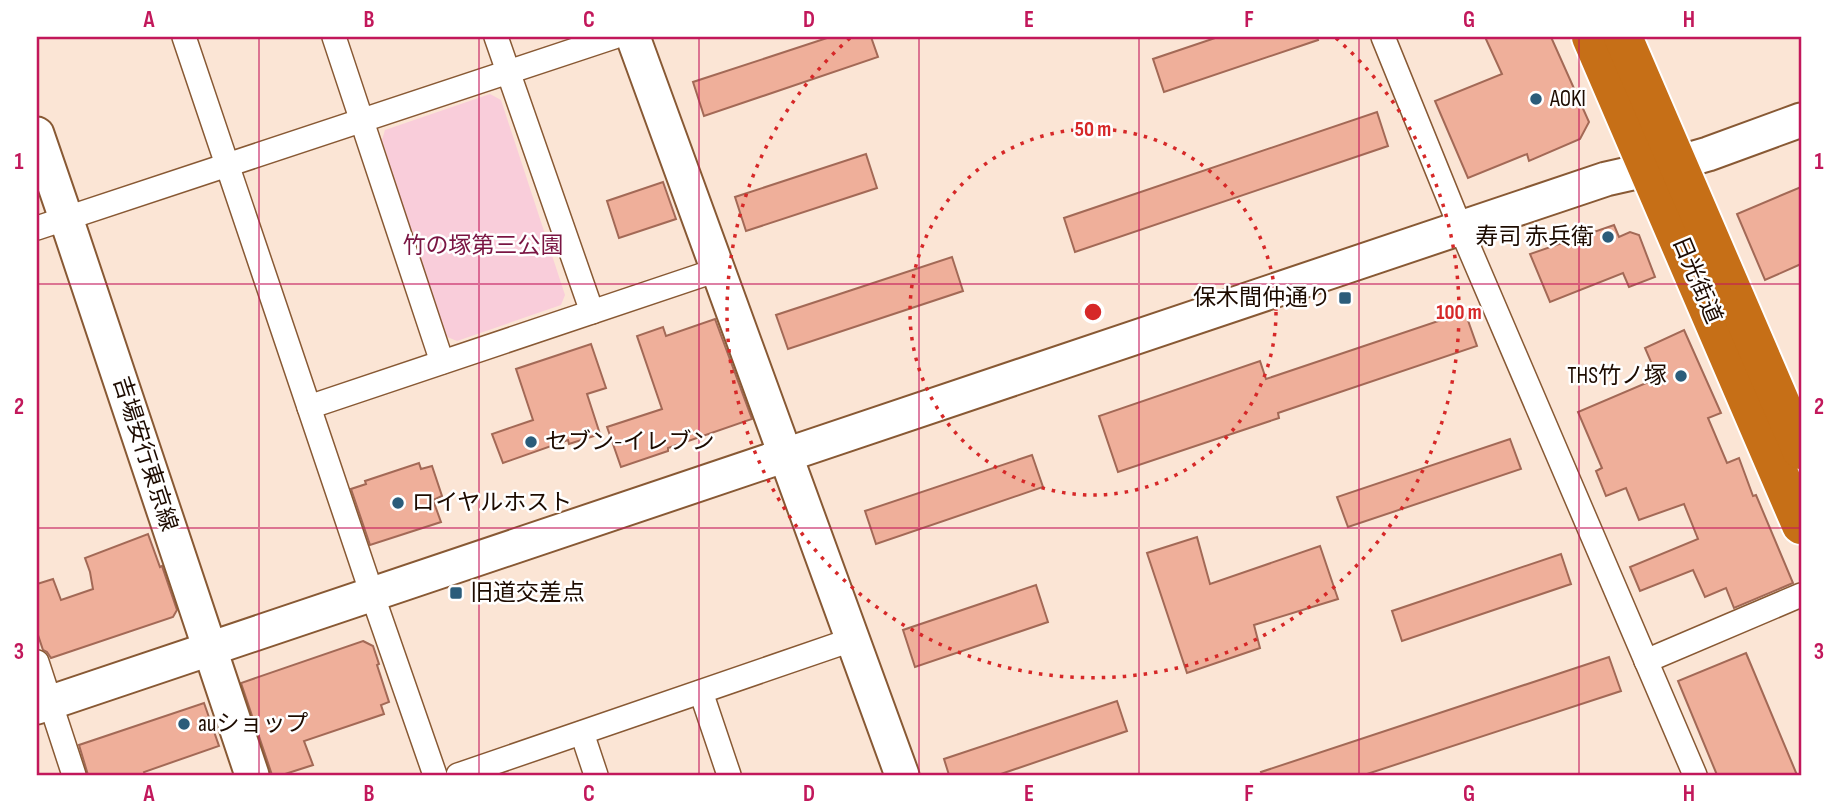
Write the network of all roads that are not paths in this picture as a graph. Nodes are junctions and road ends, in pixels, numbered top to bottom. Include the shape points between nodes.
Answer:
1 (184, 37) edge
2 (334, 37) edge
3 (496, 37) edge
4 (614, 37) edge
5 (633, 37) edge
6 (1383, 37) edge
7 (1591, 37) edge
8 (1623, 37) edge
9 (508, 71) junction
10 (362, 120) junction
11 (1801, 120) edge
12 (37, 134) edge
13 (227, 164) junction
14 (1662, 166) junction
15 (51, 223) edge
16 (1461, 229) junction
17 (717, 270) junction
18 (592, 312) junction
19 (442, 362) junction
20 (309, 407) junction
21 (1797, 429) edge
22 (786, 456) junction
23 (1801, 525) edge
24 (372, 594) junction
25 (1801, 595) edge
26 (851, 640) junction
27 (210, 648) junction
28 (1646, 661) junction
29 (37, 662) edge
30 (701, 692) junction
31 (44, 705) edge
32 (582, 733) junction
33 (74, 775) edge
34 (252, 775) edge
35 (435, 775) edge
36 (458, 775) edge
37 (596, 775) edge
38 (729, 775) edge
39 (902, 775) edge
40 (1695, 775) edge

1 - 13 street
2 - 10 street
3 - 9 street
4 - 9 street
5 - 17 street
6 - 16 street
7 - 14 highway, 日光街道
8 - 14 highway, 日光街道
9 - 10 street
9 - 18 street
10 - 13 street
10 - 19 street
11 - 14 street
12 - 15 street, 吉場安行東京線
13 - 15 street
13 - 20 street
14 - 16 street
14 - 21 highway, 日光街道
14 - 23 highway, 日光街道
15 - 27 street, 吉場安行東京線
16 - 22 street
16 - 28 street
17 - 18 street
17 - 22 street
18 - 19 street
19 - 20 street
20 - 24 street
22 - 24 street
22 - 26 street
24 - 27 street
24 - 35 street
25 - 28 street
26 - 30 street
26 - 39 street
27 - 31 street
27 - 34 street, 吉場安行東京線
28 - 40 street
29 - 31 street
30 - 32 street
30 - 38 street
31 - 33 street
32 - 36 street
32 - 37 street

